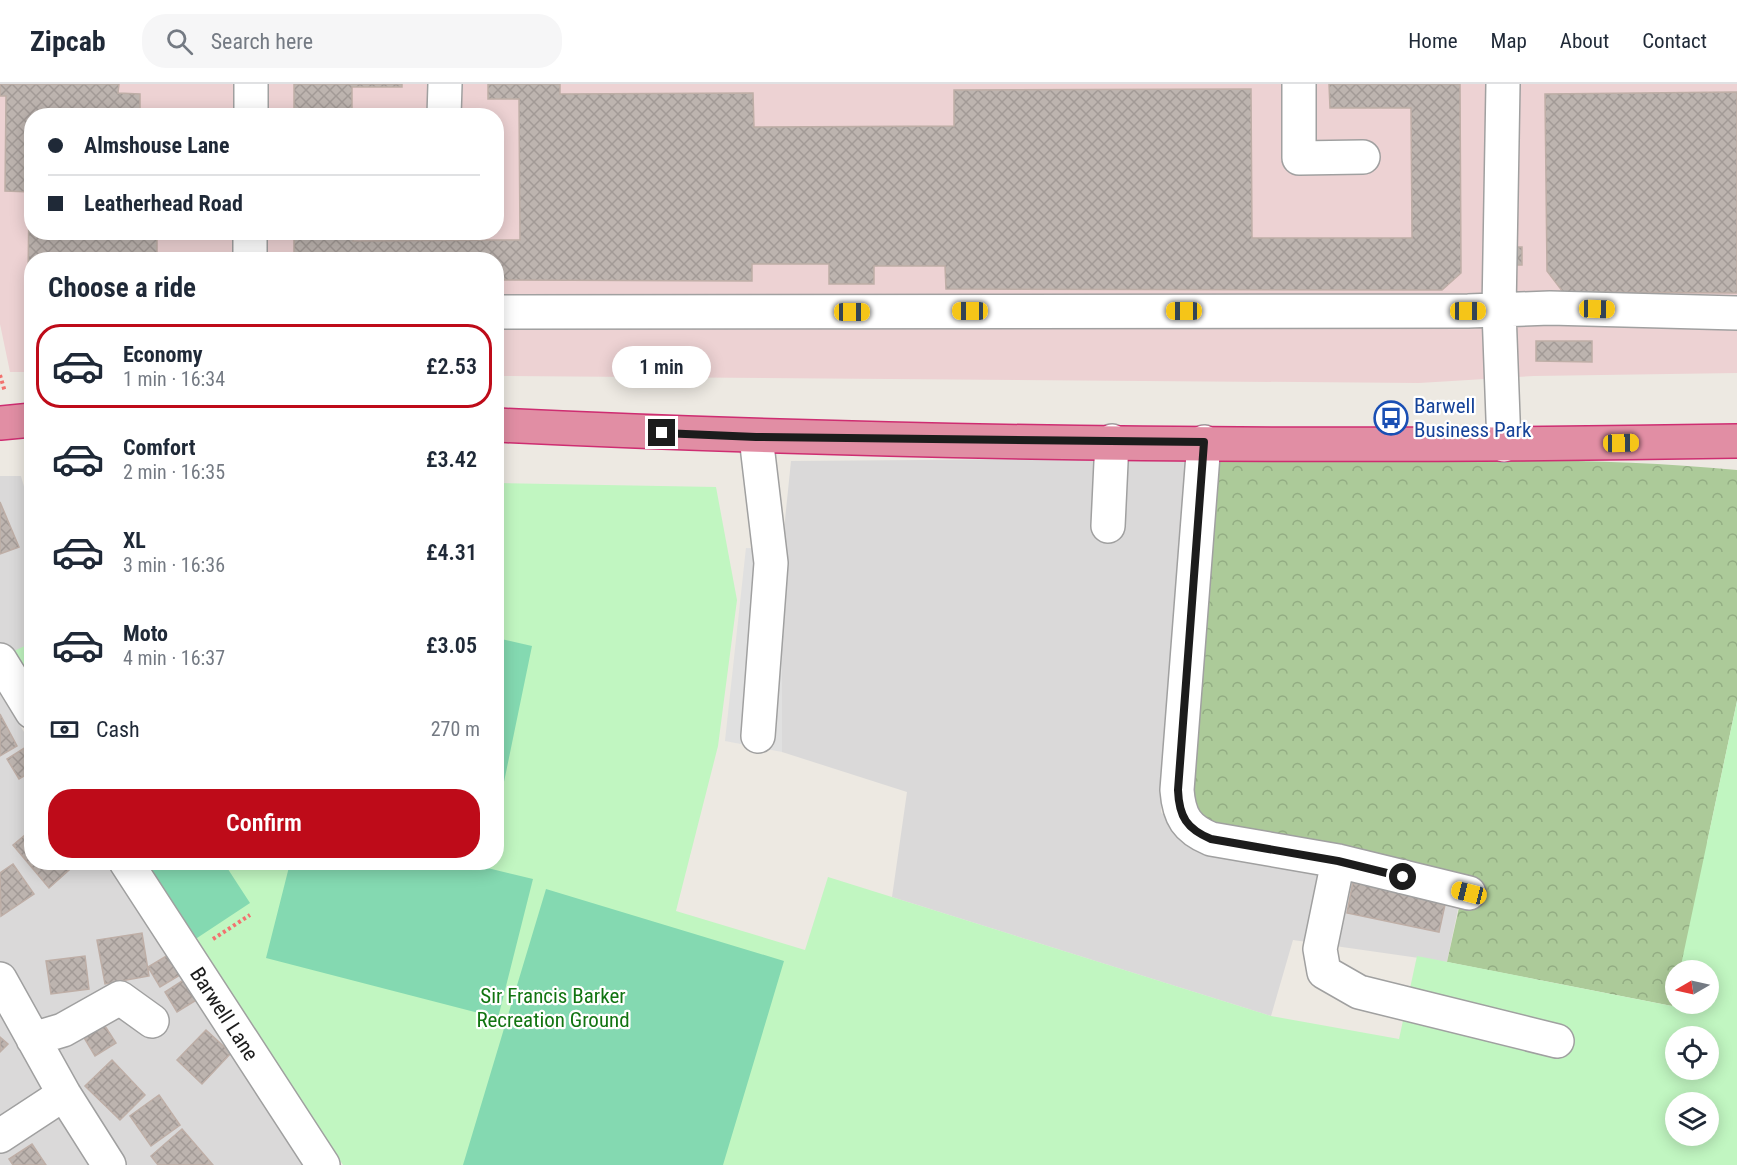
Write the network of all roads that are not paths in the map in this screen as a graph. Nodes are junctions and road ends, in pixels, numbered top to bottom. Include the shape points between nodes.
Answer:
1 (251, 84) edge
2 (445, 84) edge
3 (1299, 84) edge
4 (1503, 84) edge
5 (251, 108) edge
6 (444, 108) edge
7 (1363, 158) dead end
8 (1499, 311) junction
9 (504, 312) edge
10 (1737, 314) edge
11 (24, 421) edge
12 (0, 423) edge
13 (504, 425) edge
14 (756, 437) junction
15 (1112, 441) junction
16 (1737, 441) edge
17 (1204, 442) junction
18 (1504, 445) junction
19 (1108, 525) dead end
20 (0, 660) edge
21 (24, 699) edge
22 (758, 736) dead end
23 (1338, 861) junction
24 (131, 870) edge
25 (1469, 893) dead end
26 (0, 979) edge
27 (152, 1022) dead end
28 (33, 1039) junction
29 (1557, 1041) dead end
30 (64, 1094) junction
31 (0, 1136) edge
32 (109, 1165) edge
33 (322, 1165) edge

1 - 5 street
2 - 6 street
3 - 7 street via 1299,158
4 - 8 street
8 - 9 street
8 - 10 street via 1550,308
8 - 18 street
11 - 12 highway
13 - 14 highway
14 - 15 highway
14 - 22 street via 771,563
15 - 17 highway
15 - 19 street
16 - 18 highway
17 - 18 highway
17 - 23 street via 1178,804 1194,832 1211,839
20 - 21 street
23 - 25 street
23 - 29 street via 1320,949 1324,972 1359,992
24 - 33 street, Barwell Lane
26 - 28 street
27 - 28 street via 120,998 63,1030
28 - 30 street
30 - 31 street
30 - 32 street

